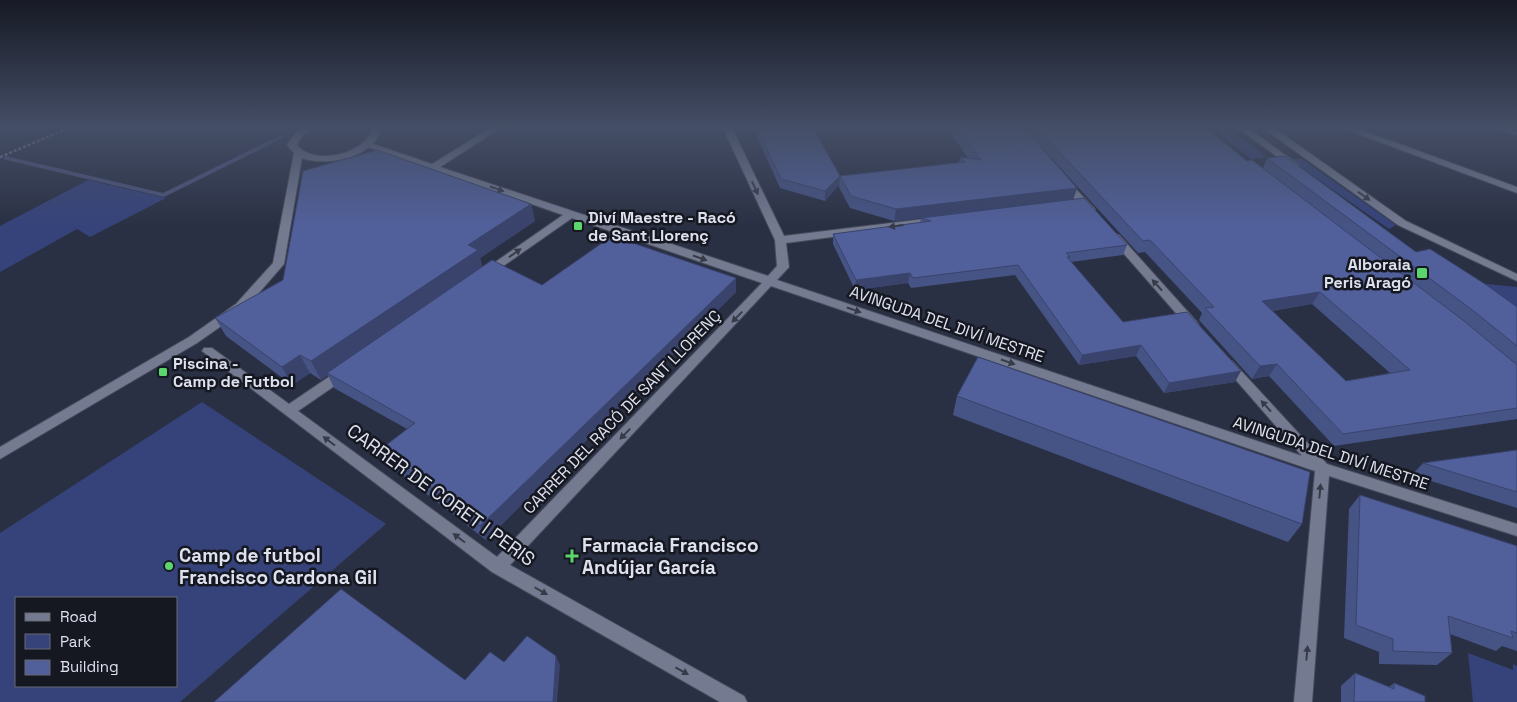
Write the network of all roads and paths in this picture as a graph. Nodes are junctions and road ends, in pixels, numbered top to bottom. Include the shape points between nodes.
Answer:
1 (300, 161) edge
2 (320, 161) edge
3 (415, 161) edge
4 (444, 161) edge
5 (743, 161) edge
6 (1288, 161) edge
7 (1314, 161) edge
8 (1436, 161) edge
9 (434, 167) junction
10 (1053, 169) edge
11 (303, 171) junction
12 (1306, 174) edge
13 (1517, 190) edge
14 (571, 214) junction
15 (946, 220) edge
16 (780, 240) junction
17 (1517, 278) edge
18 (477, 280) edge
19 (770, 282) junction
20 (1203, 336) edge
21 (208, 351) dead end
22 (1223, 358) edge
23 (354, 365) edge
24 (289, 411) junction
25 (0, 454) edge
26 (1322, 468) junction
27 (1517, 530) edge
28 (498, 567) junction
29 (738, 702) edge
30 (1303, 702) edge

1 - 11 street
2 - 11 street
3 - 9 street, AVINGUDA DEL DIVÍ MESTRE
4 - 9 street
5 -> 16 street, CARRER DEL RACÓ DE SANT LLORENÇ
6 - 12 street
7 -> 17 street via 1402,223
8 - 13 street
9 -> 14 street, AVINGUDA DEL DIVÍ MESTRE
20 -> 10 street via 1100,222 1079,204
11 - 25 street via 278,264 240,306 193,340
18 -> 14 street
14 -> 19 street, AVINGUDA DEL DIVÍ MESTRE
15 -> 16 street
16 - 19 street, CARRER DEL RACÓ DE SANT LLORENÇ via 783,267
19 -> 26 street, AVINGUDA DEL DIVÍ MESTRE
19 -> 28 street, CARRER DEL RACÓ DE SANT LLORENÇ
21 - 24 street, CARRER DE CORET I PERIS
26 -> 22 street
23 - 24 street
28 -> 24 street, CARRER DE CORET I PERIS
26 - 27 street, AVINGUDA DEL DIVÍ MESTRE
30 -> 26 street
28 -> 29 street, CARRER DE CORET I PERIS

